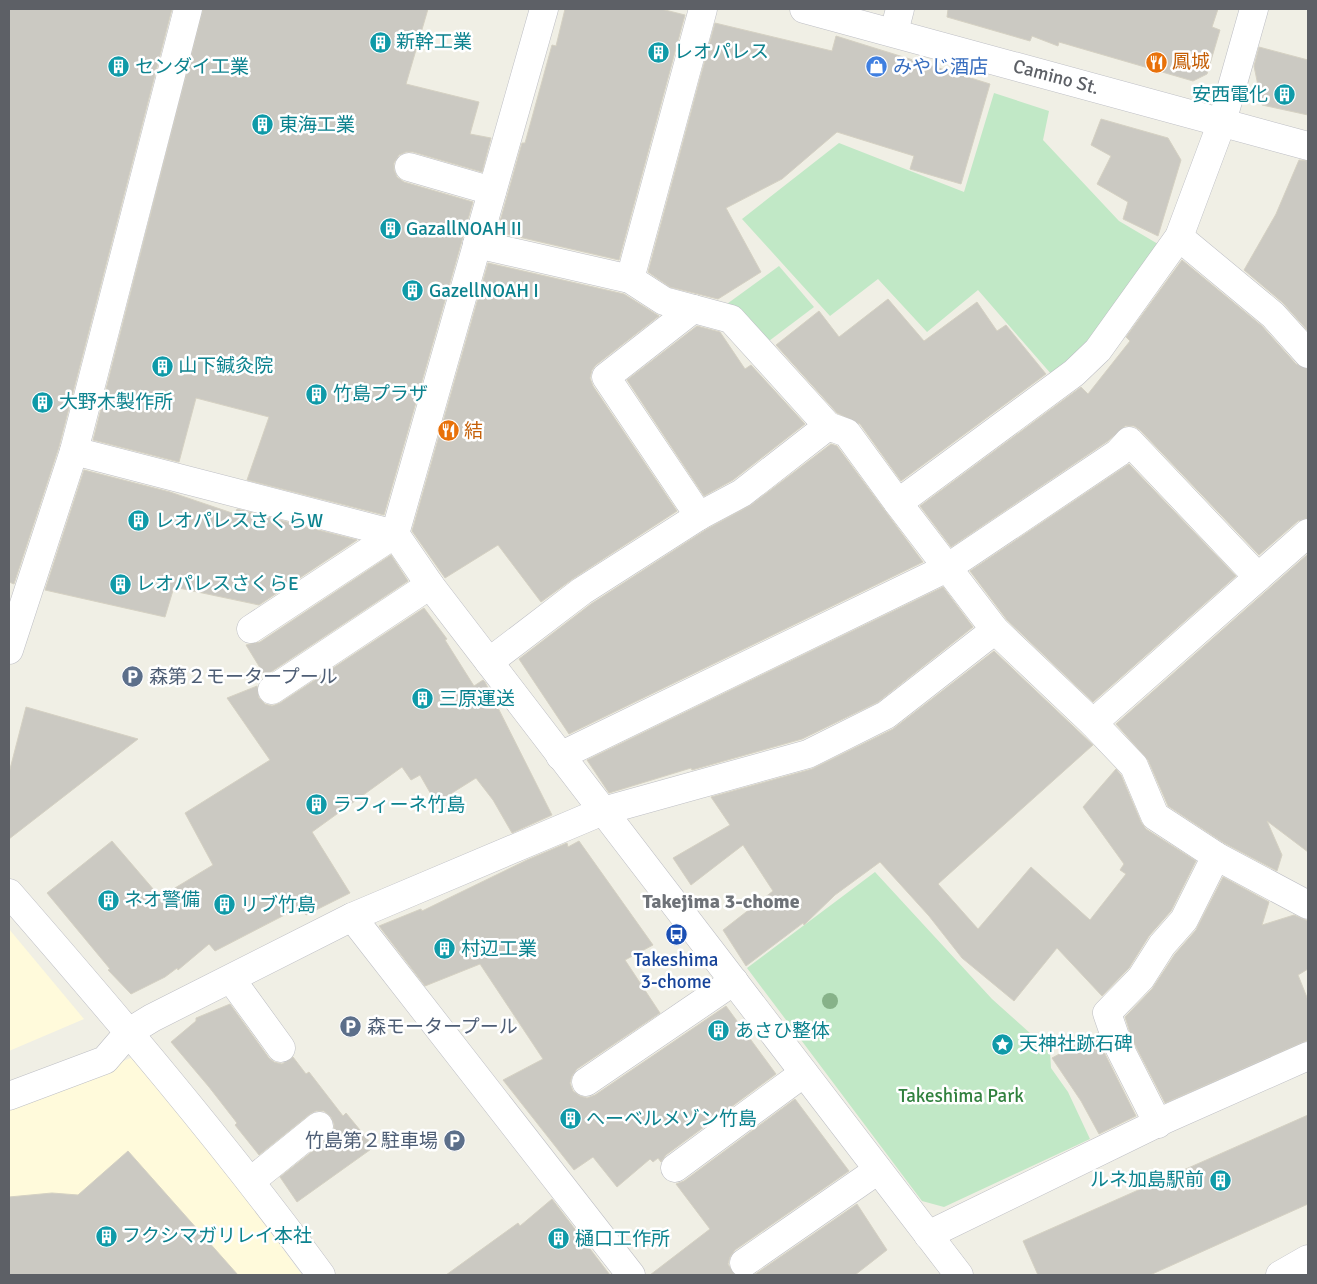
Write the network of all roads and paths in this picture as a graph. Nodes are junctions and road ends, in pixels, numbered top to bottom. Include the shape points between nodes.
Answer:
1 (188, 9) edge
2 (544, 9) edge
3 (703, 9) edge
4 (804, 9) edge
5 (1254, 9) edge
6 (897, 21) edge
7 (1222, 122) junction
8 (1308, 146) edge
9 (408, 168) dead end
10 (492, 191) junction
11 (1179, 237) junction
12 (476, 244) junction
13 (630, 279) junction
14 (693, 309) junction
15 (1308, 354) edge
16 (828, 426) junction
17 (74, 451) junction
18 (898, 503) junction
19 (699, 516) junction
20 (1308, 532) edge
21 (395, 534) junction
22 (947, 568) junction
23 (1258, 577) junction
24 (430, 585) junction
25 (252, 629) dead end
26 (995, 630) junction
27 (9, 650) edge
28 (489, 662) junction
29 (272, 690) dead end
30 (1093, 723) junction
31 (560, 756) junction
32 (603, 811) junction
33 (1216, 856) junction
34 (9, 893) edge
35 (1305, 896) edge
36 (352, 917) junction
37 (231, 979) junction
38 (734, 981) junction
39 (129, 1032) junction
40 (281, 1048) dead end
41 (1308, 1056) edge
42 (804, 1073) junction
43 (586, 1082) dead end
44 (9, 1096) edge
45 (1158, 1124) junction
46 (319, 1126) dead end
47 (675, 1168) dead end
48 (878, 1170) junction
49 (251, 1181) junction
50 (928, 1235) junction
51 (1308, 1259) edge
52 (744, 1263) dead end
53 (321, 1275) edge
54 (630, 1275) edge
55 (959, 1275) edge
56 (1280, 1275) edge

1 - 17 street
2 - 10 street
3 - 13 street
4 - 6 street, Camino St.
5 - 7 street
6 - 7 street, Camino St.
7 - 8 street, Camino St.
7 - 11 street
9 - 10 street
10 - 12 street
11 - 15 street via 1273,315
11 - 18 street via 1098,350 1074,372
12 - 13 street
12 - 21 street
13 - 14 street via 664,301
14 - 16 street via 731,319
14 - 19 street via 606,377
16 - 18 street via 848,433
16 - 19 street via 742,493
17 - 21 street
17 - 27 street
18 - 22 street
19 - 28 street via 582,591
20 - 23 street
21 - 24 street
21 - 25 street
22 - 23 street via 1118,453 1128,441
22 - 26 street
22 - 31 street
23 - 30 street
24 - 28 street
24 - 29 street
26 - 30 street
26 - 32 street via 886,716 808,754
28 - 31 street
30 - 33 street via 1134,766 1155,816
31 - 32 street
32 - 36 street
32 - 38 street
33 - 35 street
33 - 45 street via 1184,920 1162,945 1141,978 1107,1014 1118,1046
34 - 39 street
36 - 37 street
36 - 54 street
37 - 39 street
37 - 40 street
38 - 42 street
38 - 43 street
39 - 44 street via 105,1060
39 - 49 street
41 - 45 street
42 - 47 street
42 - 48 street
45 - 50 street
46 - 49 street
48 - 50 street
48 - 52 street
49 - 53 street
50 - 55 street
51 - 56 street

